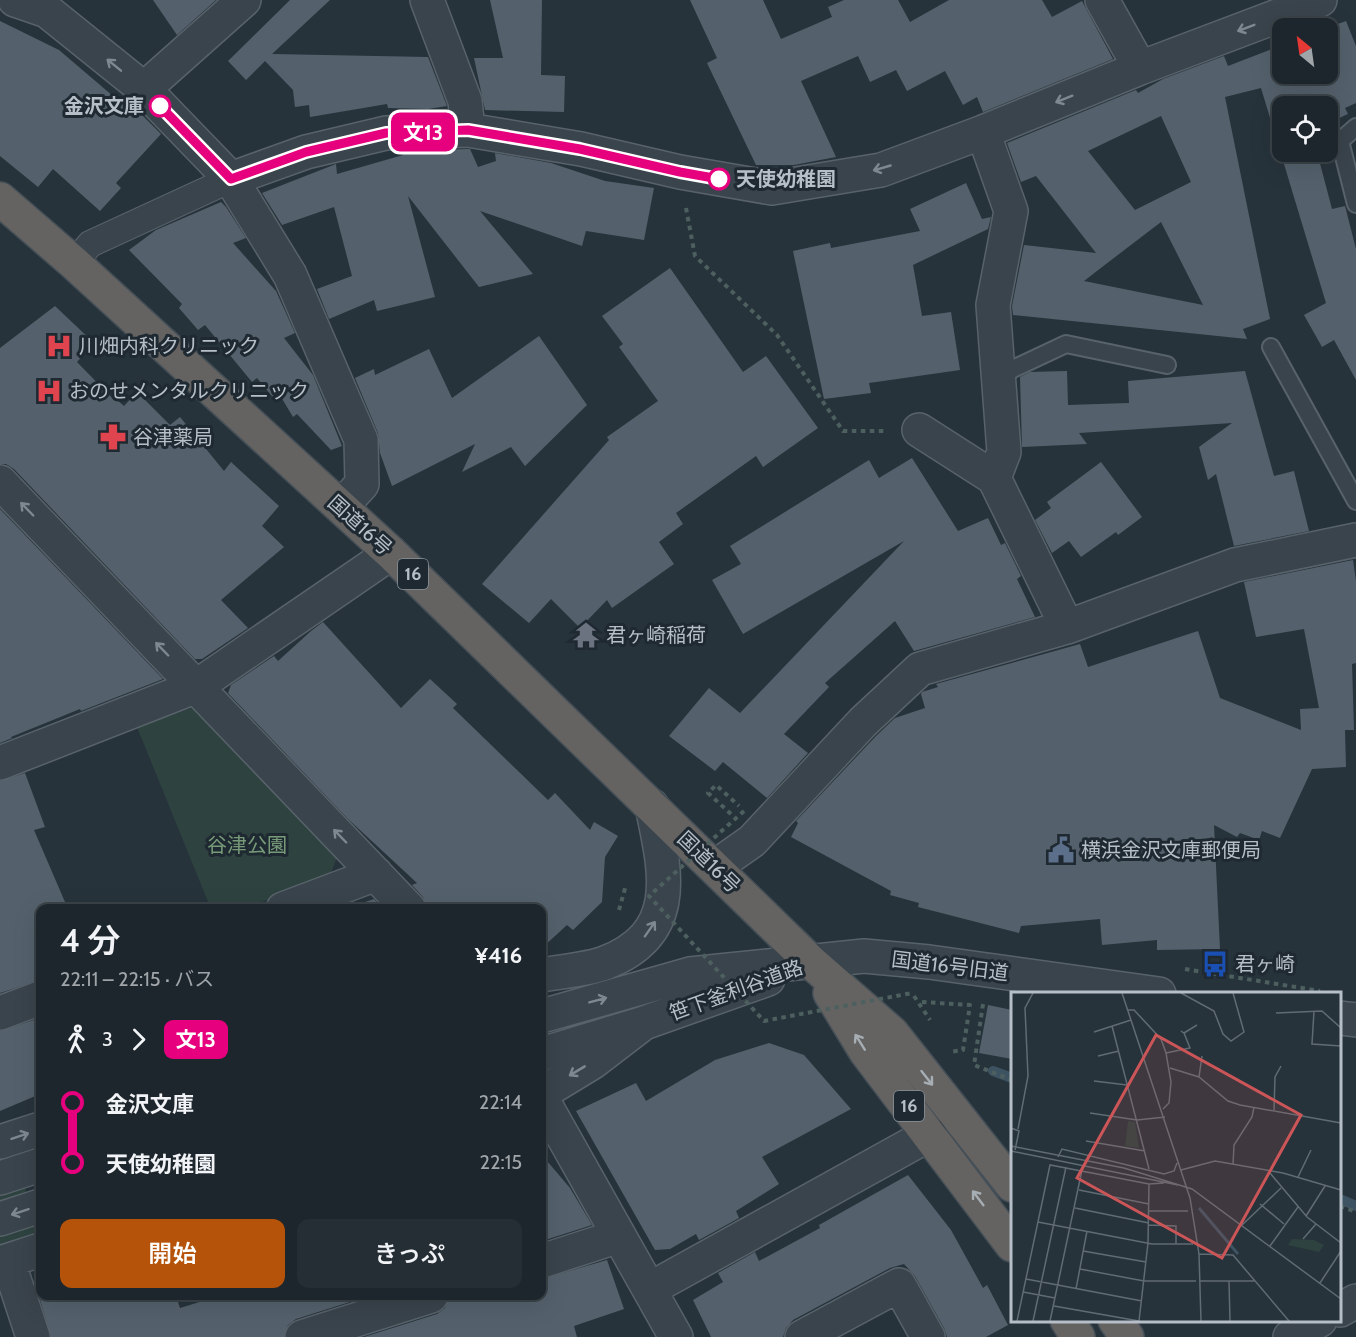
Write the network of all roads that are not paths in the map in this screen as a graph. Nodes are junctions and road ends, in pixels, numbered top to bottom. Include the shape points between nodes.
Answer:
1 (15, 0) edge
2 (244, 0) edge
3 (427, 0) edge
4 (1102, 0) edge
5 (1320, 0) edge
6 (1140, 68) junction
7 (144, 89) junction
8 (1356, 127) edge
9 (468, 130) junction
10 (983, 132) junction
11 (231, 179) junction
12 (0, 199) edge
13 (1356, 204) edge
14 (74, 263) junction
15 (1271, 347) dead end
16 (1167, 365) dead end
17 (998, 376) junction
18 (919, 430) road end
19 (994, 478) junction
20 (0, 482) edge
21 (1356, 501) edge
22 (341, 507) junction
23 (1356, 540) edge
24 (391, 553) junction
25 (1067, 627) junction
26 (197, 686) junction
27 (0, 763) edge
28 (652, 806) junction
29 (715, 867) junction
30 (376, 874) junction
31 (296, 904) edge
32 (404, 904) edge
33 (812, 963) junction
34 (546, 974) edge
35 (1151, 992) edge
36 (36, 1000) edge
37 (0, 1013) edge
38 (546, 1015) edge
39 (1341, 1018) edge
40 (1356, 1020) edge
41 (641, 1024) junction
42 (546, 1053) edge
43 (546, 1091) edge
44 (546, 1106) edge
45 (36, 1130) edge
46 (930, 1134) junction
47 (0, 1142) edge
48 (36, 1166) edge
49 (0, 1178) edge
50 (1011, 1184) edge
51 (36, 1207) edge
52 (0, 1219) edge
53 (619, 1236) junction
54 (1011, 1244) edge
55 (36, 1251) edge
56 (546, 1260) edge
57 (4, 1262) edge
58 (650, 1289) junction
59 (418, 1300) edge
60 (1356, 1301) edge
61 (1341, 1309) edge
62 (1067, 1322) edge
63 (1116, 1322) edge
64 (1316, 1322) edge
65 (33, 1337) edge
66 (302, 1337) edge
67 (676, 1337) edge
68 (802, 1337) edge
69 (928, 1337) edge
70 (1078, 1337) edge
71 (1126, 1337) edge
72 (1290, 1337) edge

7 -> 1 street via 47,10
2 - 7 street
3 - 9 street via 465,101
4 - 6 street
5 -> 6 street
6 -> 10 street
7 - 11 street
8 - 13 lane via 1340,141
10 -> 9 street via 881,170 772,188
9 - 11 street via 386,133 306,152
10 - 17 street via 1011,211 993,305
11 - 14 street via 90,244
11 - 22 street via 290,275 361,440 363,484
12 - 14 highway, 国道16号 / 16
14 - 22 highway, 国道16号 / 16
15 - 21 lane
16 - 17 lane via 1066,344
17 - 19 street via 1004,452
18 - 19 street
19 - 25 street
26 -> 20 street
22 - 24 highway, 国道16号 / 16
23 - 25 street via 1235,566
24 - 26 street
24 - 28 highway, 国道16号 / 16
25 - 29 street via 920,669 863,722 752,841
26 - 27 street
30 -> 26 street
28 - 29 highway, 国道16号 / 16
34 -> 28 street via 604,963 631,950 652,930 663,901 663,862
29 - 33 highway, 国道16号 / 16
30 - 31 street
30 - 32 street
33 - 35 street, 国道16号旧道 via 864,957 929,962
38 -> 33 street, 笹下釜利谷道路 via 690,974
33 - 41 street, 笹下釜利谷道路
46 -> 33 highway, 国道16号 / 16 via 866,1052
33 -> 50 highway, 国道16号 / 16 via 892,1033
36 - 37 street
39 - 40 street
41 - 42 street, 笹下釜利谷道路
41 -> 43 street via 593,1062
44 - 53 street
47 -> 45 street
54 -> 46 highway, 国道16号 / 16
46 - 58 street
48 - 49 street
51 -> 52 street
53 - 56 street
53 - 58 street
55 - 57 street
57 - 65 street
58 - 67 street
59 - 66 street
60 - 61 street
62 - 70 highway
63 - 71 highway
64 - 72 street
68 - 69 street via 899,1285

